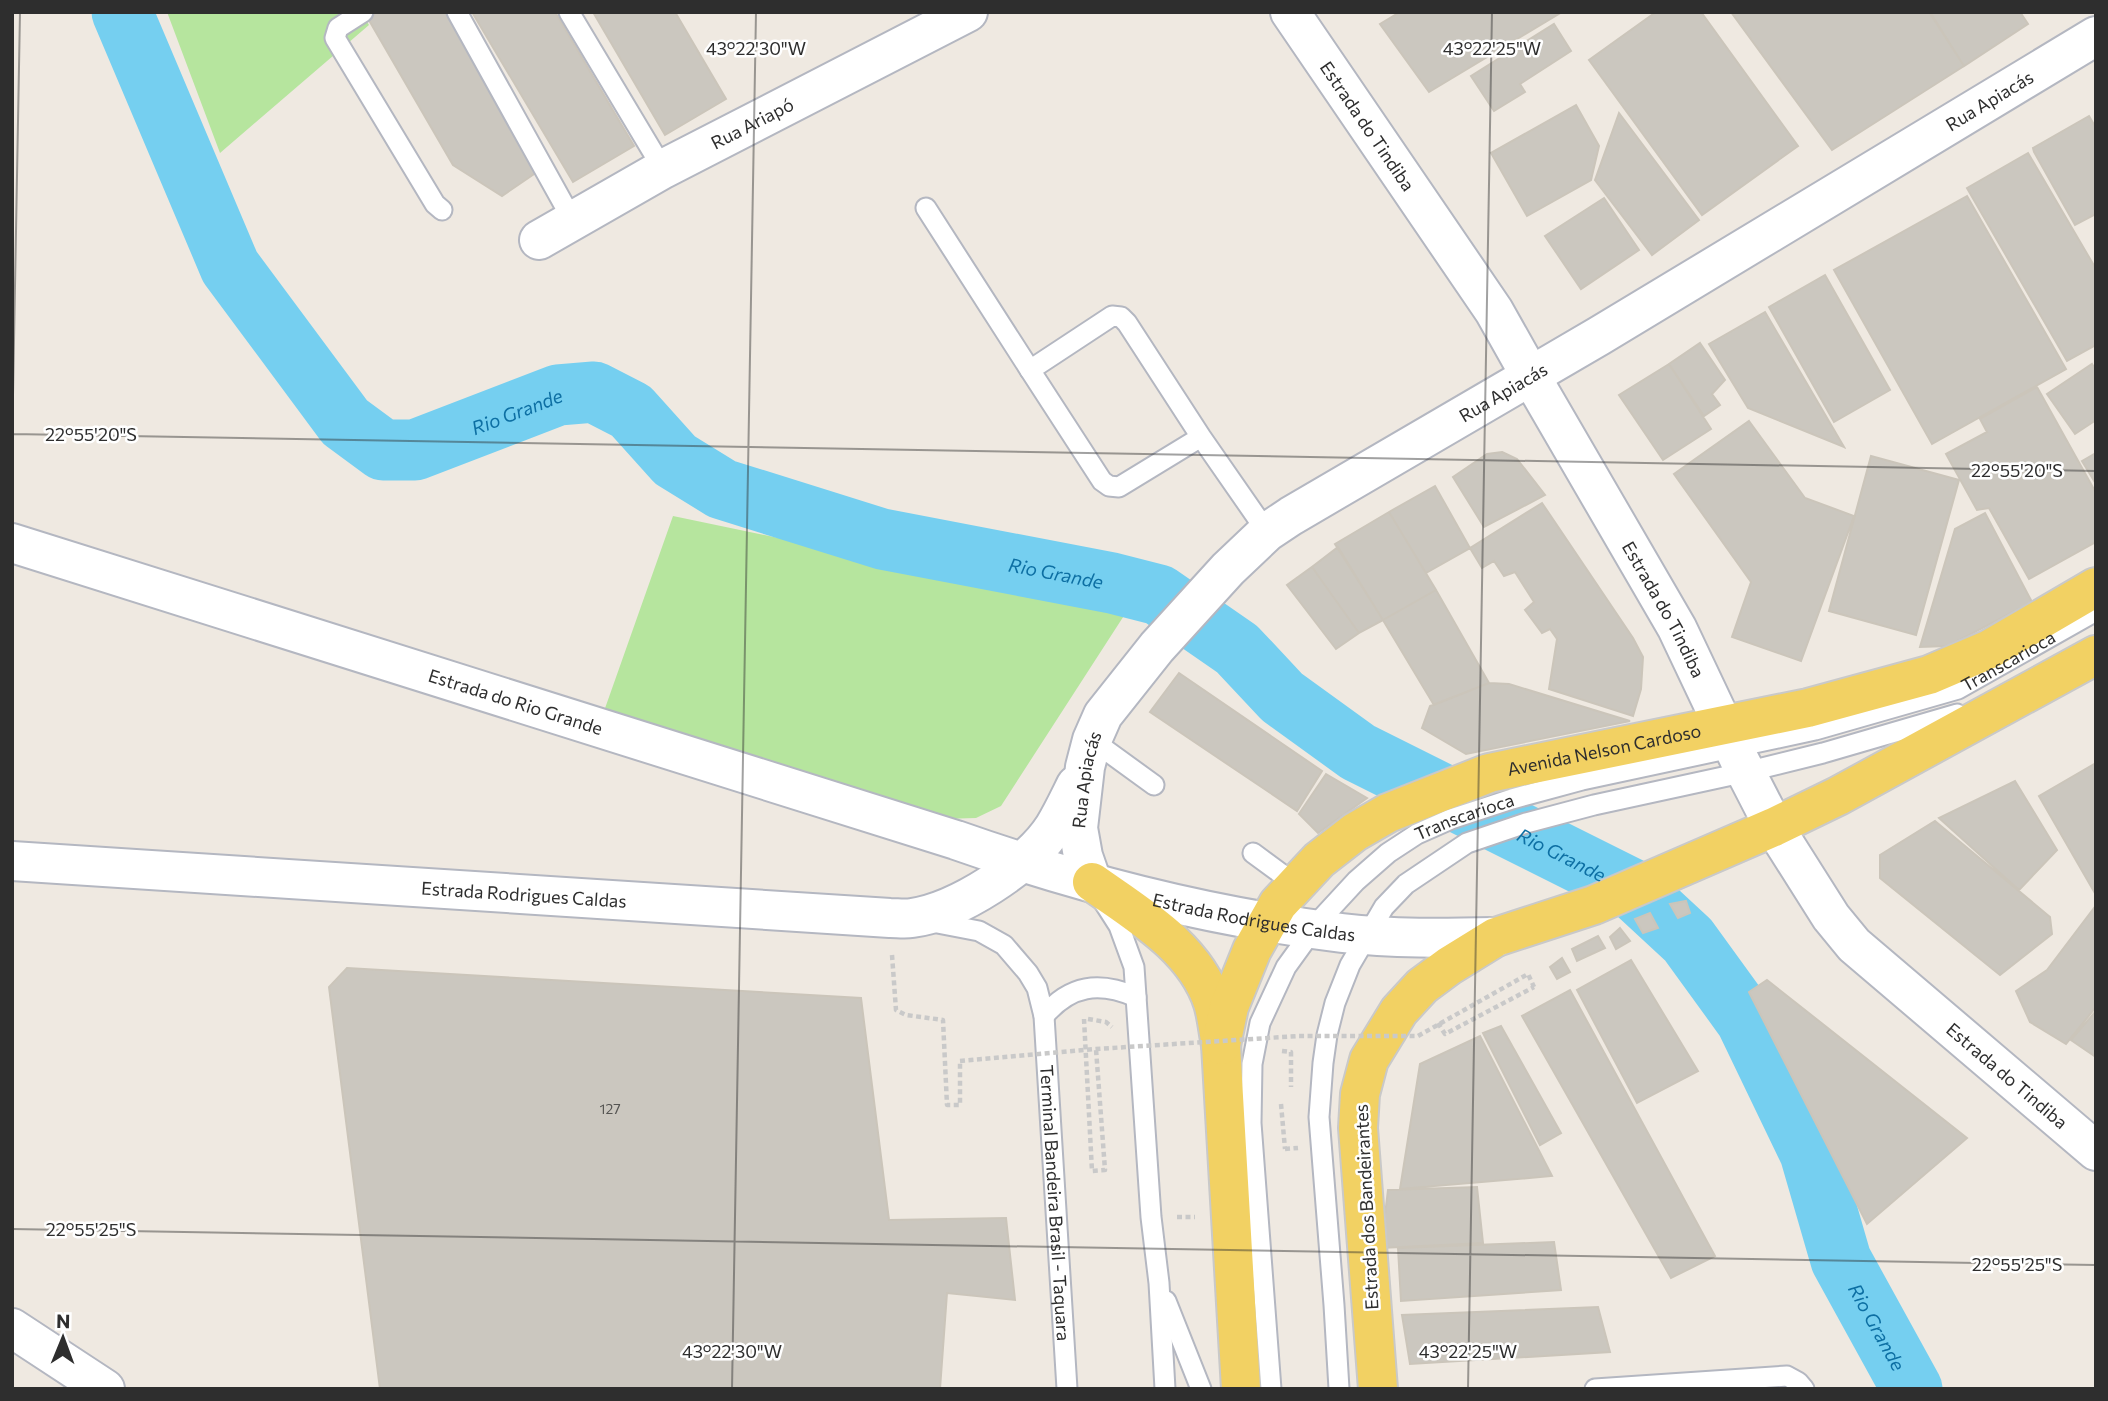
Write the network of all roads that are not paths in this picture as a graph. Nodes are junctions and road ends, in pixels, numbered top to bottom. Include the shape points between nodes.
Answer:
1 (363, 12) edge
2 (457, 12) edge
3 (569, 12) edge
4 (968, 12) edge
5 (1290, 12) edge
6 (2096, 36) edge
7 (663, 169) junction
8 (926, 208) dead end
9 (442, 210) dead end
10 (573, 221) junction
11 (539, 240) dead end
12 (1030, 370) junction
13 (1530, 375) junction
14 (1201, 437) junction
15 (1267, 532) junction
16 (12, 543) edge
17 (2096, 587) edge
18 (2096, 611) edge
19 (2096, 638) edge
20 (2096, 655) edge
21 (1735, 749) junction
22 (1089, 754) junction
23 (1154, 785) dead end
24 (1774, 827) junction
25 (1253, 853) dead end
26 (12, 861) edge
27 (1019, 863) junction
28 (1092, 882) junction
29 (1294, 884) junction
30 (1268, 921) junction
31 (1313, 929) junction
32 (901, 931) junction
33 (1366, 935) junction
34 (1496, 937) junction
35 (1136, 997) junction
36 (1044, 1016) junction
37 (1221, 1045) junction
38 (2096, 1151) edge
39 (1159, 1283) junction
40 (12, 1328) edge
41 (106, 1389) edge
42 (1067, 1389) edge
43 (1165, 1389) edge
44 (1201, 1389) edge
45 (1241, 1389) edge
46 (1271, 1389) edge
47 (1339, 1389) edge
48 (1378, 1389) edge
49 (1595, 1389) edge
50 (1804, 1389) edge

1 - 9 lane via 338,27 335,38
2 - 10 lane
3 - 7 lane
4 - 7 main road, Rua Ariapó
5 - 13 main road, Estrada do Tindiba via 1494,312
6 - 13 main road, Rua Apiacás
7 - 10 main road, Rua Ariapó
8 - 12 lane
10 - 11 main road, Rua Ariapó
12 - 14 lane via 1109,486 1119,487
12 - 14 lane via 1112,316 1121,317
13 - 15 main road, Rua Apiacás
13 - 21 main road, Estrada do Tindiba via 1677,628
14 - 15 lane
15 - 22 main road, Rua Apiacás via 1157,647 1103,715
16 - 27 main road, Estrada do Rio Grande
17 - 21 main road, Avenida Nelson Cardoso via 1990,649 1929,675 1835,702
18 - 21 lane, Transcarioca via 1958,689
19 - 21 lane, Transcarioca via 1971,709 1946,718 1823,753
20 - 24 main road
21 - 24 main road, Estrada do Tindiba
21 - 29 main road, Avenida Nelson Cardoso via 1489,773 1388,813 1355,832
21 - 31 lane, Transcarioca via 1582,780 1451,819 1388,853
21 - 33 lane, Transcarioca via 1594,805 1467,843 1406,884
22 - 23 lane
22 - 27 main road, Estrada Rodrigues Caldas via 1053,829
22 - 28 main road, Rua Apiacás via 1078,828
24 - 34 main road via 1594,905
24 - 38 main road, Estrada do Tindiba via 1854,945
25 - 29 lane
26 - 32 main road, Estrada Rodrigues Caldas via 862,916
27 - 28 main road, Estrada Rodrigues Caldas
27 - 32 main road, Estrada Rodrigues Caldas via 962,901
28 - 30 main road, Estrada Rodrigues Caldas via 1216,914
28 - 35 lane via 1119,926 1134,967
28 - 37 main road via 1151,925 1198,971 1212,1002
29 - 30 main road, Avenida Nelson Cardoso
30 - 31 main road, Estrada Rodrigues Caldas
30 - 37 main road, Avenida Nelson Cardoso via 1229,1007
31 - 33 main road, Estrada Rodrigues Caldas
31 - 46 lane, Transcarioca via 1286,967 1260,1023 1252,1064 1251,1123
32 - 36 lane, Terminal Bandeira Brasil - Taquara via 979,931 1004,945 1037,988
33 - 34 main road, Estrada Rodrigues Caldas
33 - 47 lane, Transcarioca via 1350,965 1330,1024 1319,1117
34 - 48 main road, Estrada dos Bandeirantes via 1431,979 1399,1011 1369,1060 1360,1094 1358,1128
35 - 36 lane via 1089,988 1071,992
35 - 39 lane
36 - 42 lane, Terminal Bandeira Brasil - Taquara
37 - 45 main road
39 - 43 lane
39 - 44 lane
40 - 41 main road
49 - 50 lane via 1787,1376

